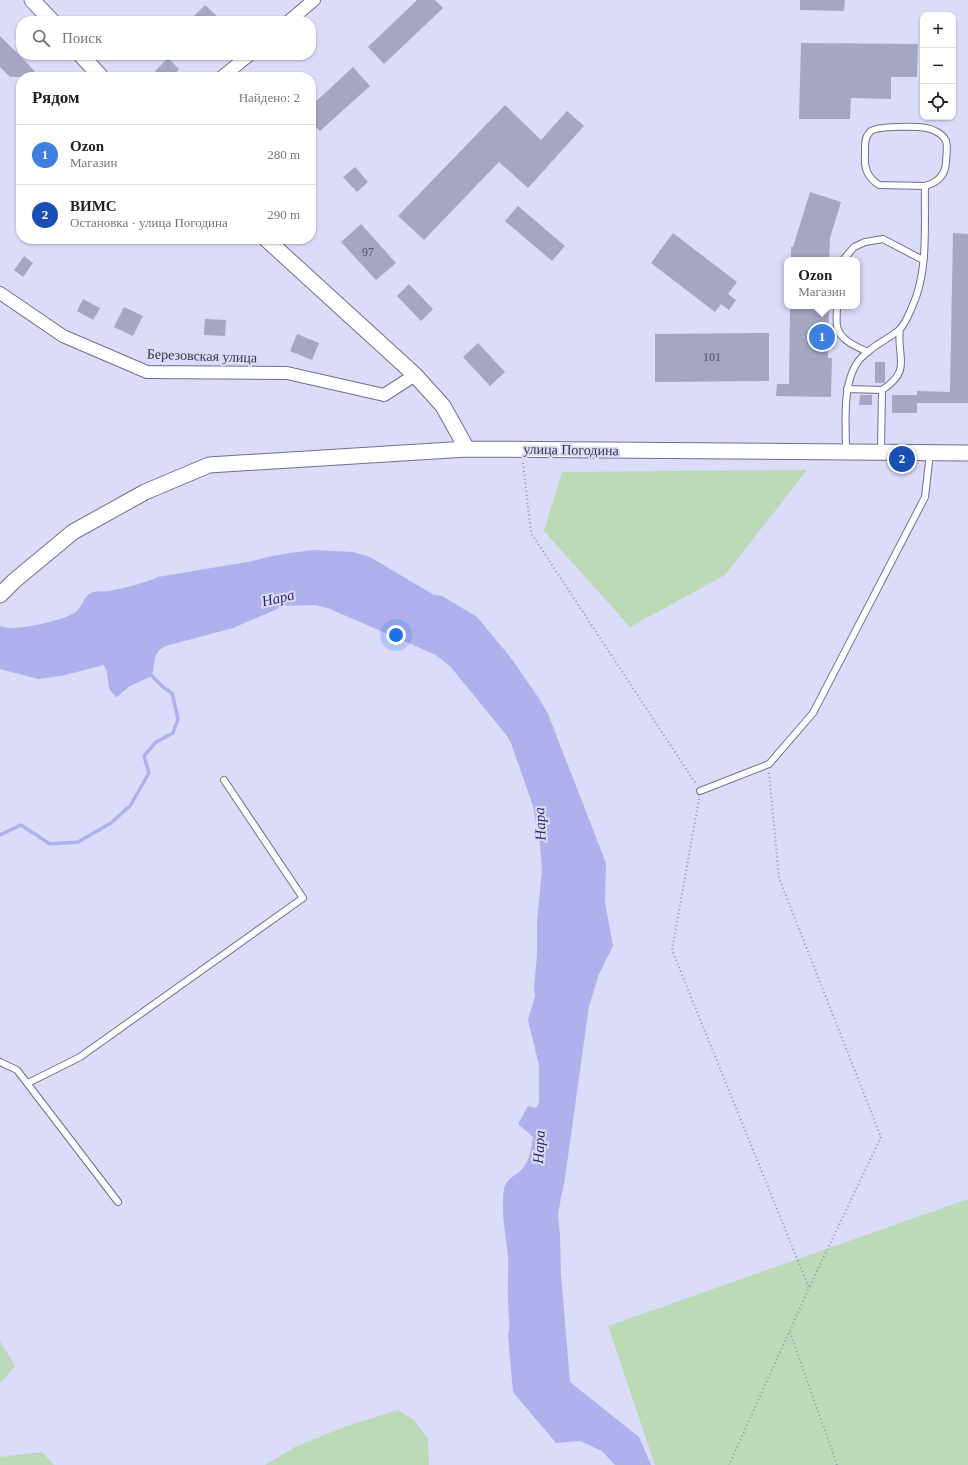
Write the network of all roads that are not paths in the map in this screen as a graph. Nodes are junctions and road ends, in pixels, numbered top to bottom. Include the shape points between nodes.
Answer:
1 (32, 0) edge
2 (314, 0) edge
3 (47, 16) edge
4 (295, 16) edge
5 (86, 60) edge
6 (243, 60) edge
7 (96, 72) edge
8 (228, 72) edge
9 (925, 186) junction
10 (271, 244) edge
11 (846, 257) edge
12 (924, 260) junction
13 (0, 293) edge
14 (837, 309) edge
15 (900, 329) junction
16 (868, 352) junction
17 (415, 375) junction
18 (847, 389) junction
19 (882, 390) junction
20 (467, 449) junction
21 (846, 453) junction
22 (881, 453) junction
23 (930, 453) junction
24 (968, 453) edge
25 (0, 595) edge
26 (224, 780) dead end
27 (700, 791) road end
28 (0, 1062) edge
29 (28, 1084) junction
30 (118, 1202) dead end

1 - 3 street
2 - 4 street
5 - 7 street
6 - 8 street
9 - 9 lane via 879,185 874,182 864,166 865,141 870,132 880,127 926,128 942,137 946,142 946,167 938,180
9 - 12 lane
10 - 17 street
11 - 12 lane via 854,247 883,239
12 - 15 lane via 917,295
13 - 17 street, Березовская улица via 63,336 147,372 287,373 384,395
14 - 16 lane via 837,326 840,332 851,344
15 - 16 lane
15 - 19 lane via 900,372 891,384
16 - 18 lane via 855,366 848,380
17 - 20 street via 443,406
18 - 19 lane
18 - 21 lane
19 - 22 lane
20 - 21 street, улица Погодина
20 - 25 street, улица Погодина via 209,465 145,492 73,532
21 - 22 street, улица Погодина
22 - 23 street, улица Погодина
23 - 24 street, улица Погодина
23 - 27 lane via 925,497 813,713 768,764
26 - 29 lane via 303,898 80,1057
28 - 29 lane via 17,1070
29 - 30 lane

